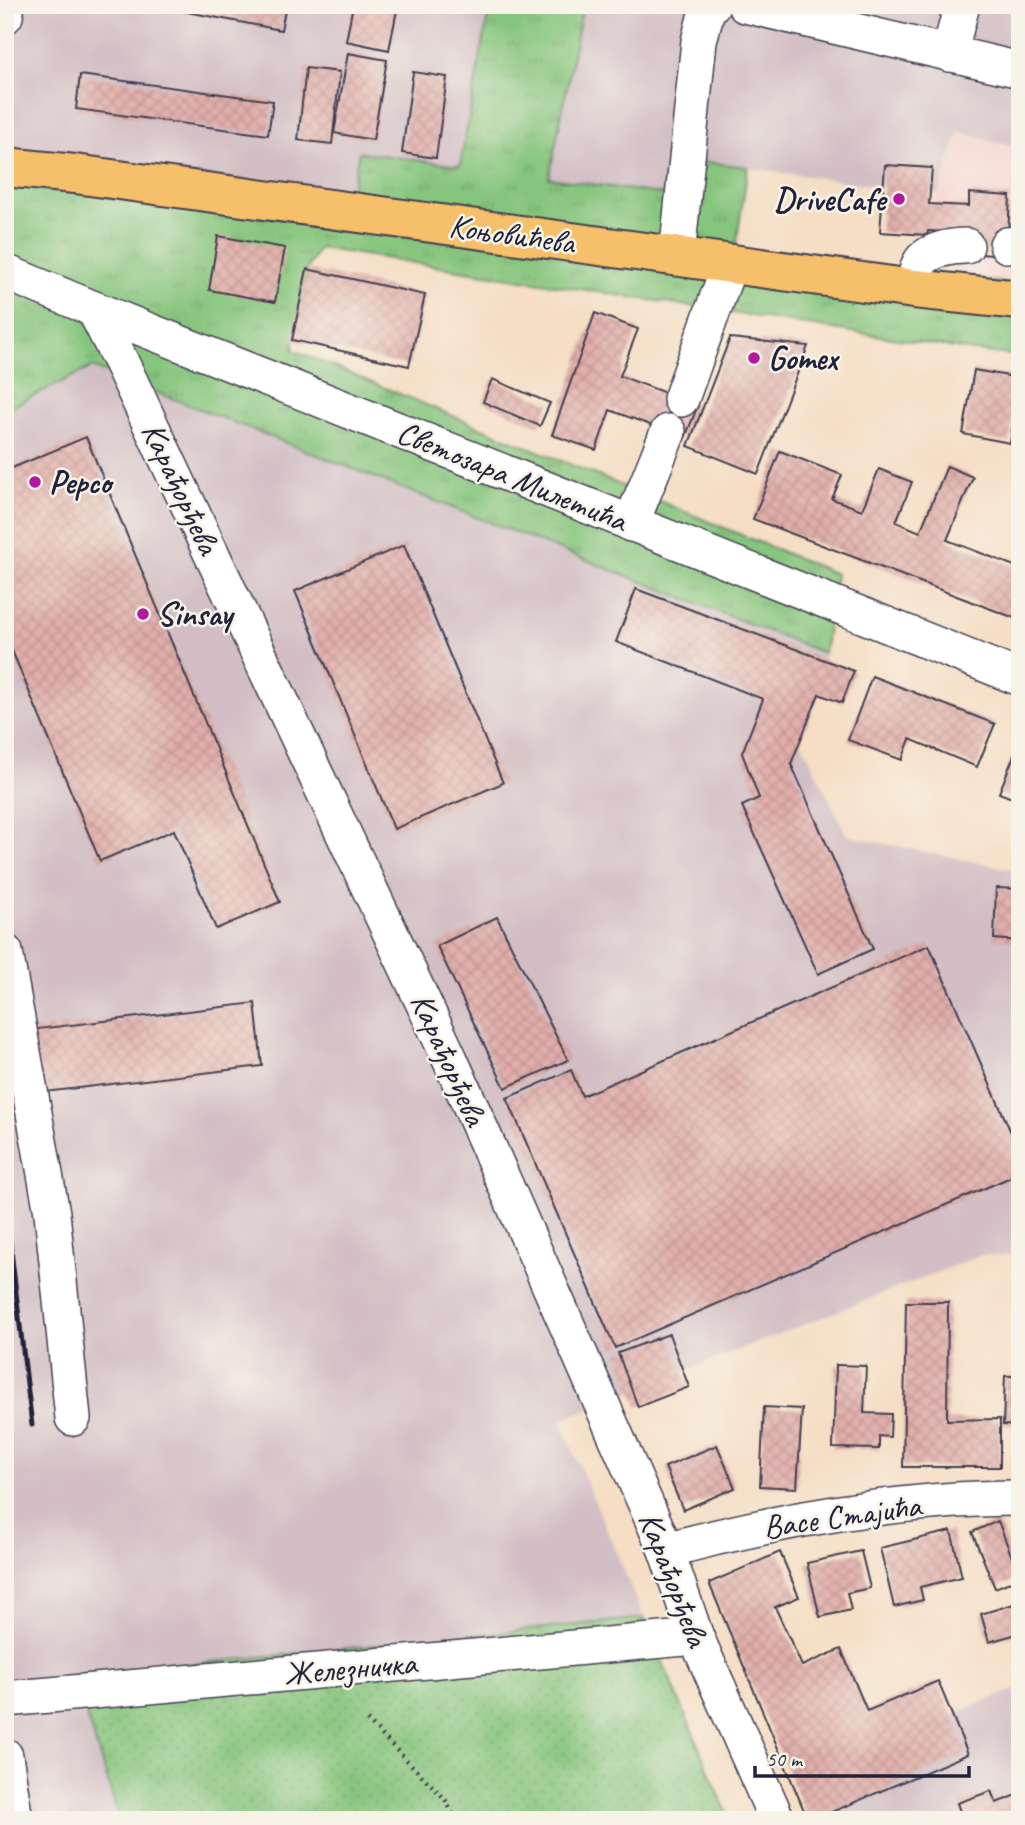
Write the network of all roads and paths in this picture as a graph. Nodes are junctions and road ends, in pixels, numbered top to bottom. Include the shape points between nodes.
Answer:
1 (7, 5) edge
2 (712, 5) edge
3 (744, 5) edge
4 (962, 5) edge
5 (5, 16) edge
6 (949, 54) junction
7 (1020, 70) edge
8 (5, 167) edge
9 (966, 246) dead end
10 (677, 256) junction
11 (730, 263) junction
12 (10, 280) edge
13 (914, 289) junction
14 (1020, 300) edge
15 (94, 309) junction
16 (681, 399) dead end
17 (668, 432) dead end
18 (631, 524) junction
19 (1020, 678) edge
20 (5, 952) edge
21 (73, 1418) dead end
22 (1020, 1498) edge
23 (666, 1550) junction
24 (696, 1637) junction
25 (5, 1699) edge
26 (367, 1720) dead end
27 (5, 1756) edge
28 (15, 1820) edge
29 (456, 1820) edge
30 (777, 1820) edge

1 - 5 street
2 - 10 street via 699,41
3 - 6 street
4 - 6 street
6 - 7 street
8 - 10 main road, Коњовићева
9 - 13 street via 942,250 923,260
10 - 11 main road, Коњовићева
11 - 13 main road, Коњовићева
11 - 16 street
12 - 15 street, Светозара Милетића
13 - 14 main road, Коњовићева
15 - 18 street, Светозара Милетића
15 - 23 street, Карађорђева via 449,1057
17 - 18 street
18 - 19 street, Светозара Милетића
20 - 21 street via 52,1213
22 - 23 street, Васе Стајића via 920,1503 805,1519
23 - 24 street, Карађорђева
24 - 25 street, Железничка
24 - 30 street, Карађорђева
26 - 29 path via 444,1799
27 - 28 street

